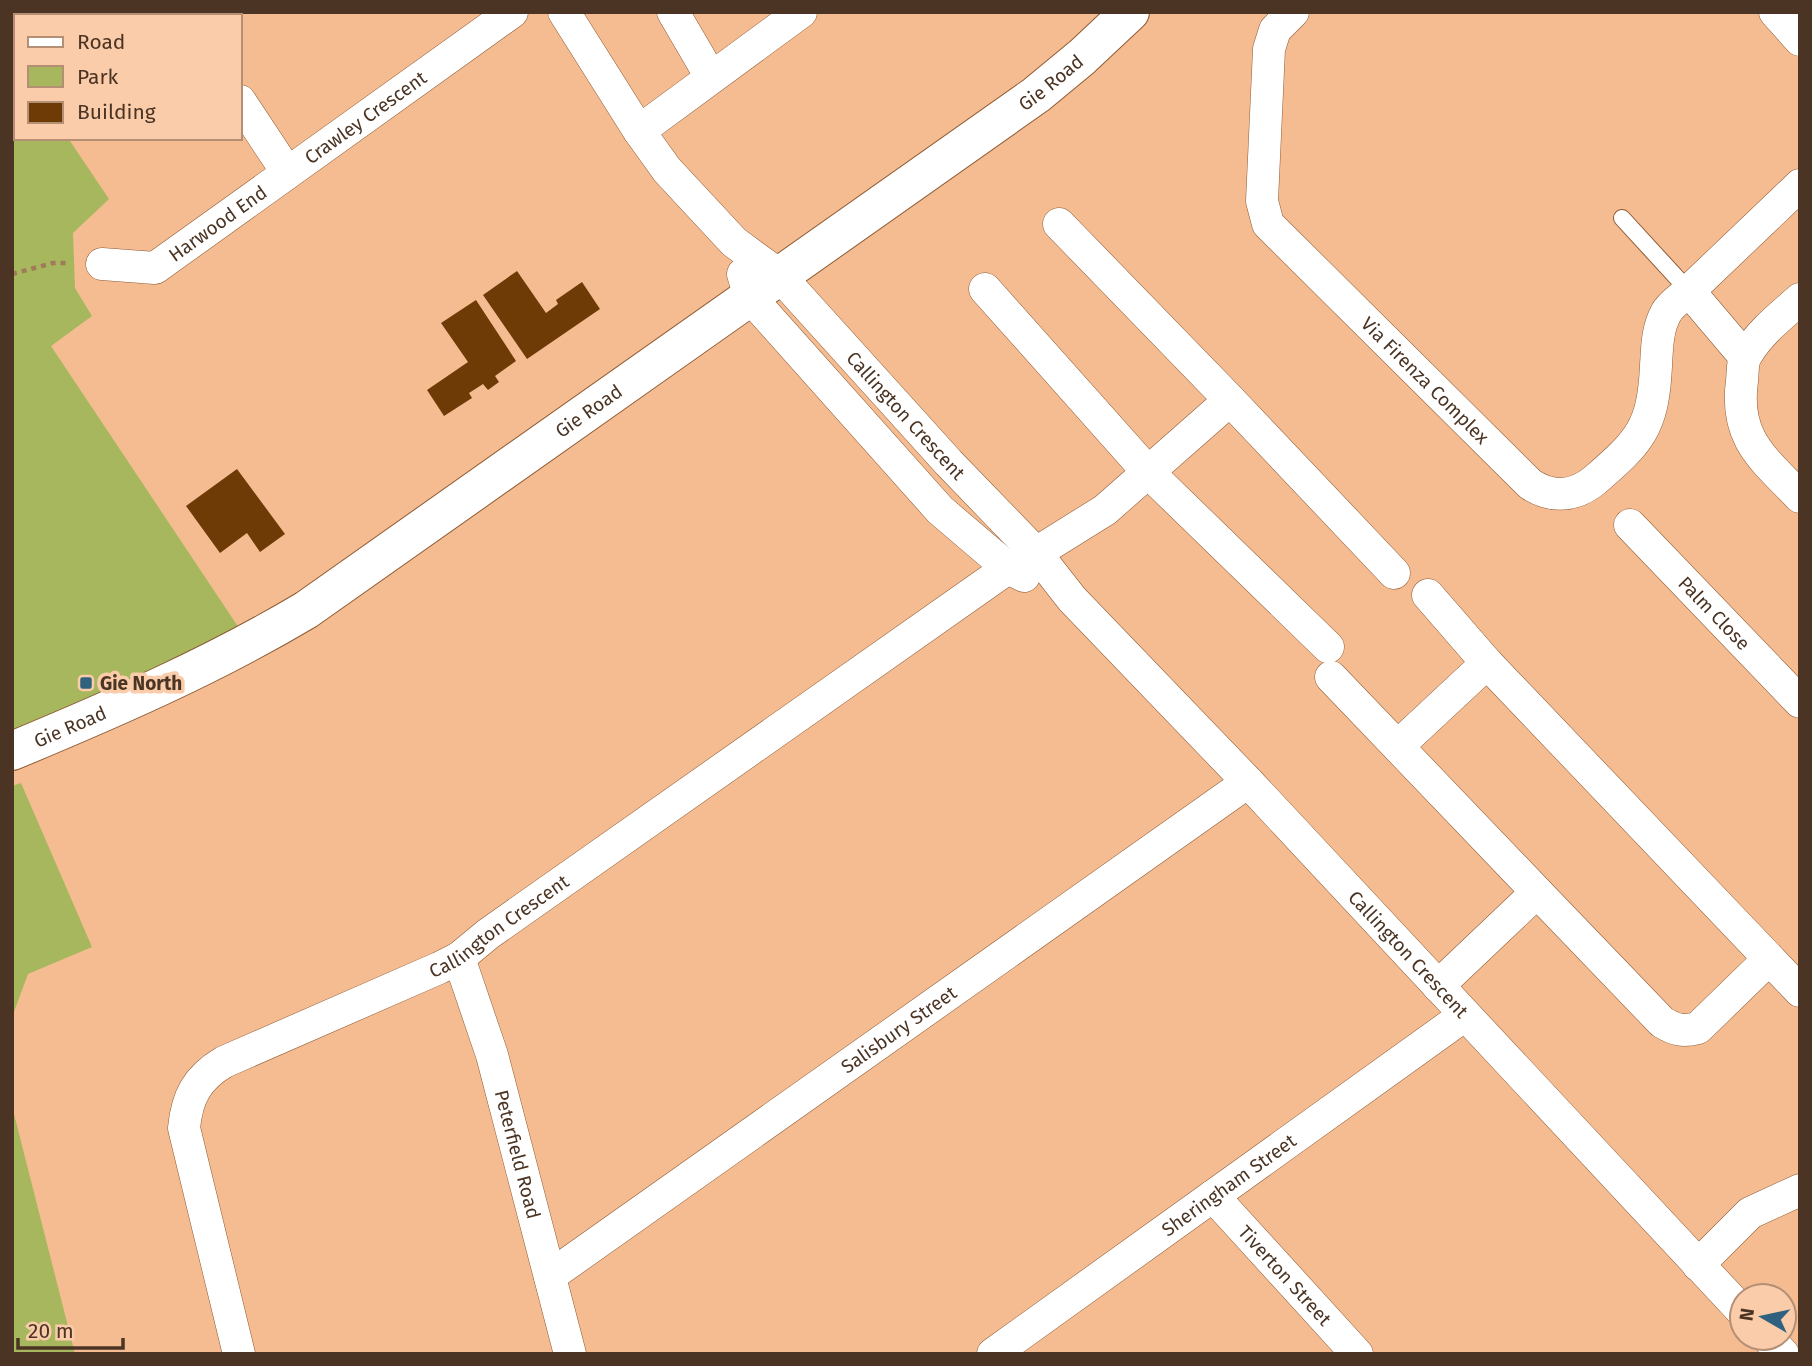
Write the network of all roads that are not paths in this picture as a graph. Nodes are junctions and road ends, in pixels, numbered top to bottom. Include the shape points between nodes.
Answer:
1 (512, 12) edge
2 (564, 12) edge
3 (673, 12) edge
4 (801, 12) edge
5 (1130, 12) edge
6 (1293, 12) edge
7 (1775, 12) edge
8 (1800, 40) edge
9 (711, 77) junction
10 (242, 104) edge
11 (639, 131) junction
12 (287, 172) junction
13 (1800, 185) edge
14 (1622, 218) dead end
15 (1059, 224) dead end
16 (102, 264) road end
17 (764, 286) junction
18 (985, 289) dead end
19 (1689, 291) junction
20 (1800, 299) edge
21 (1745, 357) junction
22 (1230, 400) junction
23 (1148, 472) junction
24 (1800, 497) edge
25 (1630, 525) dead end
26 (1036, 553) junction
27 (1008, 568) junction
28 (1394, 573) dead end
29 (1428, 594) dead end
30 (1072, 599) junction
31 (1487, 663) junction
32 (1800, 702) edge
33 (1398, 746) junction
34 (12, 751) edge
35 (1248, 782) junction
36 (1537, 892) junction
37 (459, 958) junction
38 (1769, 959) junction
39 (1438, 986) junction
40 (1800, 990) edge
41 (1465, 1015) junction
42 (1800, 1190) edge
43 (1213, 1196) junction
44 (1699, 1265) junction
45 (550, 1276) junction
46 (1728, 1296) edge
47 (239, 1354) edge
48 (570, 1354) edge
49 (993, 1354) edge
50 (1357, 1354) edge

1 - 12 street, Crawley Crescent
2 - 11 street
3 - 9 street
4 - 9 street
5 - 17 street, Gie Road via 1036,95
6 - 19 street, Via Firenza Complex via 1275,30 1269,49 1262,201 1268,223 1530,484 1552,494 1572,492 1590,484 1631,449 1647,423 1657,340 1666,312
7 - 8 street
9 - 11 street
10 - 12 street, Crawley Crescent
11 - 17 street via 667,170 734,242
12 - 16 street, Harwood End via 155,268
13 - 19 street, Via Firenza Complex
14 - 19 lane
15 - 22 street
17 - 26 street, Callington Crescent
17 - 27 street, Callington Crescent via 940,510
17 - 34 street, Gie Road via 306,610 227,655
18 - 23 street
19 - 21 street
20 - 21 street via 1759,337
21 - 24 street via 1740,392 1746,432 1753,448
22 - 23 street
22 - 28 street
23 - 26 street via 1105,510
23 - 33 street via 1330,662
25 - 32 street, Palm Close
26 - 27 street, Callington Crescent
26 - 30 street, Callington Crescent
27 - 30 street, Callington Crescent
27 - 37 street, Callington Crescent
29 - 31 street
30 - 35 street, Callington Crescent
31 - 33 street
31 - 38 street
33 - 36 street
35 - 39 street, Callington Crescent
35 - 45 street, Salisbury Street
36 - 38 street via 1662,1022 1675,1030 1698,1028
36 - 39 street
37 - 45 street, Peterfield Road via 492,1055
37 - 47 street, Callington Crescent via 224,1062 191,1093 184,1128
38 - 40 street
39 - 41 street, Callington Crescent
41 - 43 street, Sheringham Street
41 - 44 street, Callington Crescent
42 - 44 street via 1750,1213
43 - 49 street, Sheringham Street
43 - 50 street, Tiverton Street
44 - 46 street, Callington Crescent
45 - 48 street, Peterfield Road

